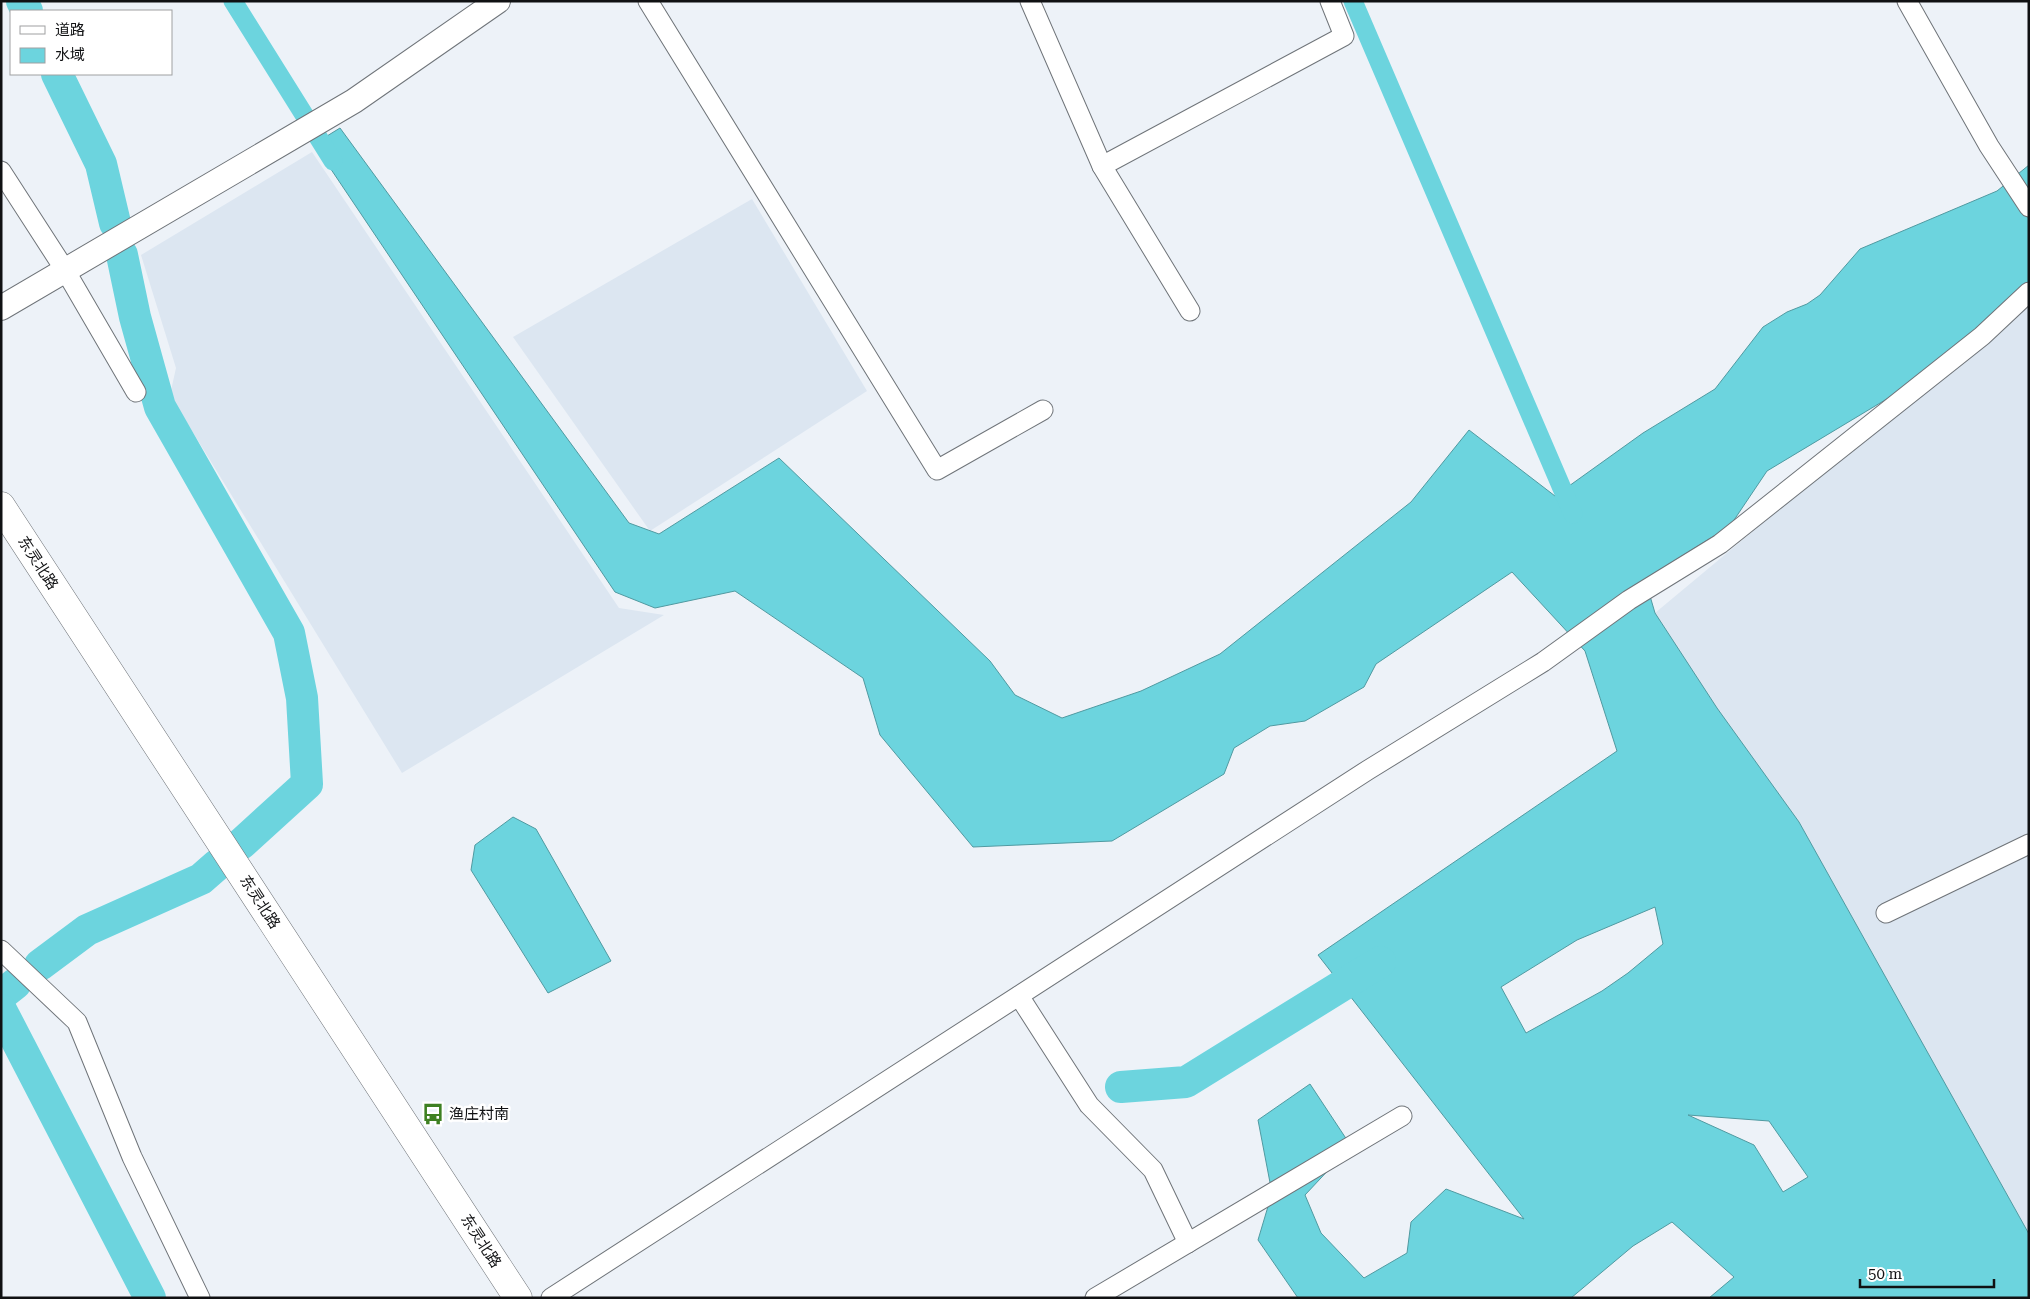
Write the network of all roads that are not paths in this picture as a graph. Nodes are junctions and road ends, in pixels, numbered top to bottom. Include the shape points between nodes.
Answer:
1 (498, 1) edge
2 (648, 1) edge
3 (1030, 1) edge
4 (1330, 1) edge
5 (1907, 1) edge
6 (1102, 166) junction
7 (1, 171) edge
8 (2029, 207) edge
9 (65, 270) junction
10 (2029, 292) edge
11 (1, 308) edge
12 (1190, 311) dead end
13 (136, 392) dead end
14 (1043, 410) dead end
15 (1, 506) edge
16 (2029, 844) edge
17 (1886, 913) dead end
18 (1, 950) edge
19 (1019, 996) junction
20 (1402, 1116) dead end
21 (1188, 1243) junction
22 (200, 1298) edge
23 (518, 1298) edge
24 (551, 1298) edge
25 (1095, 1298) edge

1 - 9 street via 354,101
2 - 14 street via 937,470
3 - 6 street
4 - 6 street via 1344,36
5 - 8 street via 1989,146
6 - 12 street
7 - 9 street
9 - 11 street
9 - 13 street
10 - 19 street via 1982,336 1720,544 1629,600 1543,662 1368,770
15 - 23 main road, 东灵北路
16 - 17 street
18 - 22 street via 77,1022 132,1158
19 - 21 street via 1089,1105 1153,1170
19 - 24 street
20 - 21 street
21 - 25 street

